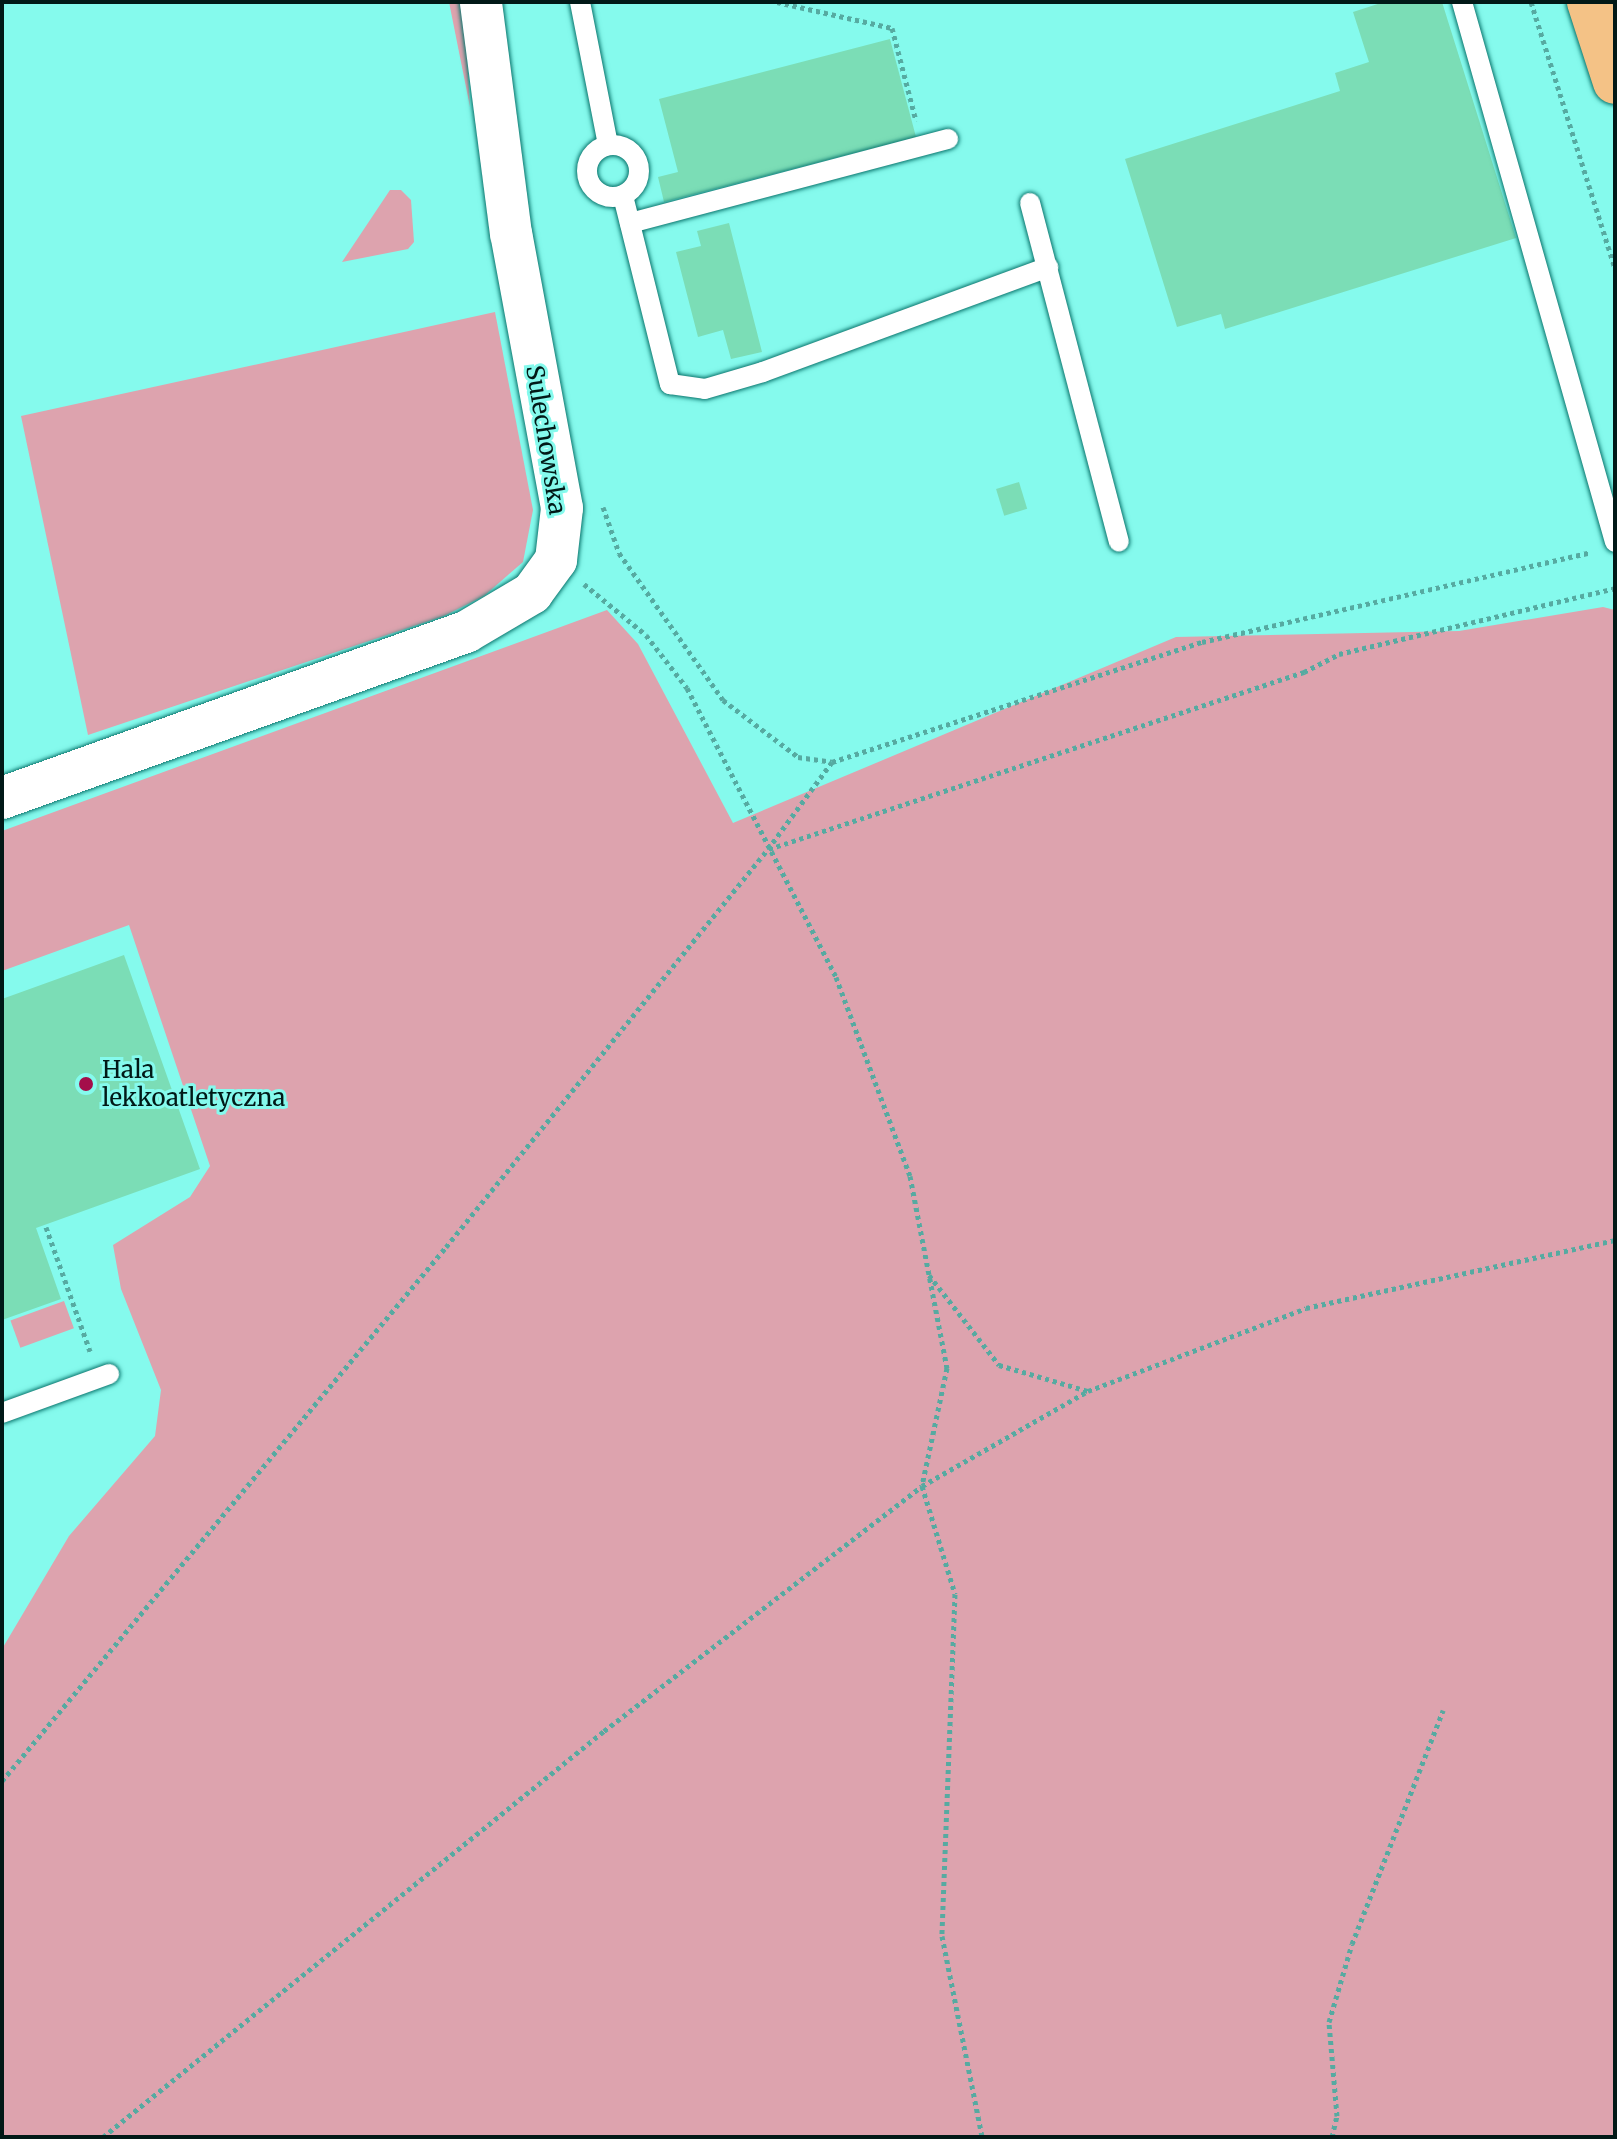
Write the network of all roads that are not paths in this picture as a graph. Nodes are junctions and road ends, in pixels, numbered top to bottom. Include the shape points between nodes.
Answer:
1 (483, 2) edge
2 (580, 2) edge
3 (1462, 2) edge
4 (1589, 2) edge
5 (1615, 82) edge
6 (948, 139) dead end
7 (608, 145) junction
8 (623, 196) junction
9 (1030, 203) dead end
10 (630, 223) junction
11 (1048, 267) junction
12 (1119, 542) dead end
13 (1608, 545) edge
14 (2, 798) edge
15 (104, 1376) road end
16 (2, 1413) edge

1 - 14 street, Sulechowska via 507,204 562,508 556,560 532,593 466,632
2 - 7 lane
3 - 13 lane
4 - 5 main road
6 - 10 lane
7 - 8 lane via 625,147 637,160 639,176
7 - 8 lane via 588,161 587,179 597,193
8 - 10 lane
9 - 11 lane
10 - 11 lane via 670,384 705,389
11 - 12 lane
15 - 16 lane

